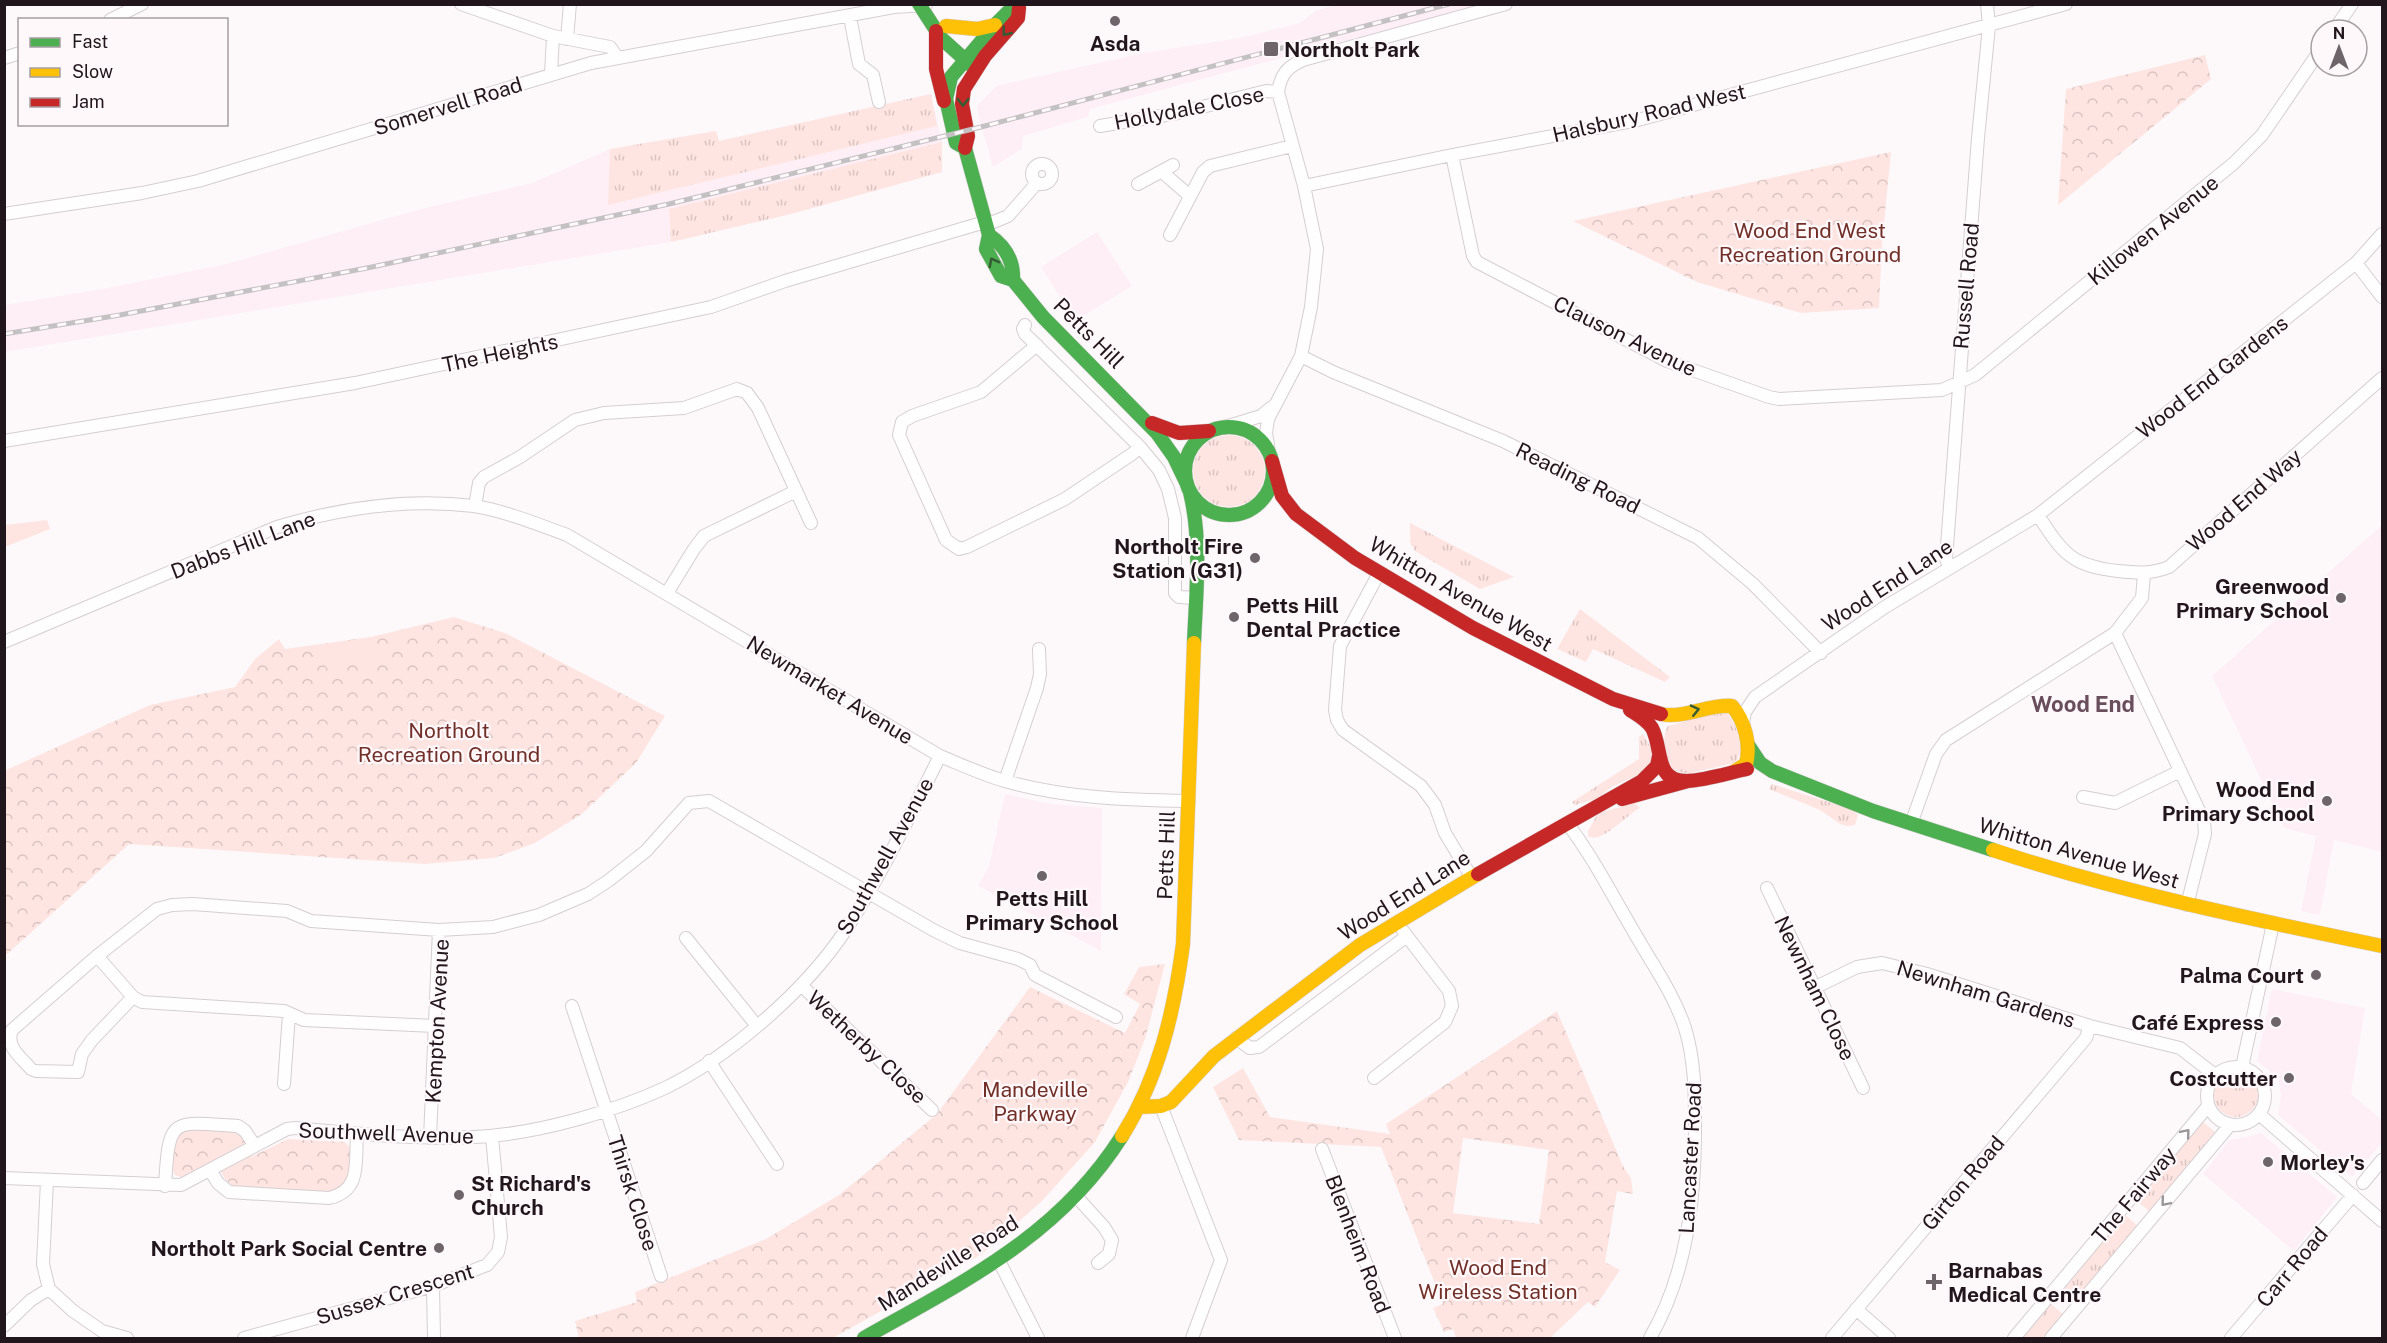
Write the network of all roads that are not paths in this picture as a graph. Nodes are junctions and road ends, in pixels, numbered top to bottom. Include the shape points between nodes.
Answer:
1 (142, 4) edge
2 (461, 4) edge
3 (570, 4) edge
4 (1506, 4) edge
5 (1987, 4) edge
6 (2066, 4) edge
7 (2352, 4) edge
8 (925, 5) edge
9 (897, 6) edge
10 (1020, 7) edge
11 (850, 17) junction
12 (114, 18) edge
13 (2342, 18) edge
14 (995, 25) junction
15 (1989, 26) junction
16 (941, 28) junction
17 (553, 36) junction
18 (567, 39) junction
19 (968, 55) junction
20 (618, 58) junction
21 (980, 65) junction
22 (2309, 66) edge
23 (550, 74) junction
24 (1278, 92) junction
25 (879, 102) dead end
26 (947, 108) junction
27 (1100, 126) dead end
28 (1292, 146) junction
29 (965, 148) junction
30 (1452, 155) junction
31 (1173, 165) dead end
32 (1161, 171) junction
33 (1037, 183) dead end
34 (1138, 184) dead end
35 (1304, 186) junction
36 (1190, 196) junction
37 (4, 214) edge
38 (987, 227) junction
39 (2382, 234) edge
40 (1170, 235) dead end
41 (2356, 263) junction
42 (2382, 297) edge
43 (1025, 326) dead end
44 (1037, 345) junction
45 (1301, 356) junction
46 (2382, 378) edge
47 (1958, 383) junction
48 (1275, 404) junction
49 (1138, 412) junction
50 (1225, 427) junction
51 (1211, 431) junction
52 (4, 441) edge
53 (1140, 447) junction
54 (1271, 456) junction
55 (1188, 487) junction
56 (796, 491) junction
57 (475, 507) junction
58 (494, 511) joint
59 (1247, 512) junction
60 (1296, 514) junction
61 (1233, 515) junction
62 (2038, 515) junction
63 (811, 523) dead end
64 (1198, 543) junction
65 (1950, 568) junction
66 (1379, 573) junction
67 (2144, 574) junction
68 (667, 593) junction
69 (1196, 598) junction
70 (2115, 633) junction
71 (4, 642) edge
72 (1039, 649) dead end
73 (1821, 653) junction
74 (1761, 693) junction
75 (1613, 699) junction
76 (1718, 705) junction
77 (1671, 716) junction
78 (1743, 723) junction
79 (1655, 737) junction
80 (1748, 745) junction
81 (940, 756) junction
82 (1659, 756) junction
83 (1735, 771) junction
84 (1772, 771) junction
85 (2180, 771) junction
86 (1716, 775) joint
87 (1005, 781) junction
88 (1688, 781) junction
89 (2083, 797) dead end
90 (1189, 801) junction
91 (1604, 803) junction
92 (1567, 823) junction
93 (1911, 824) junction
94 (1472, 878) junction
95 (1767, 888) dead end
96 (869, 892) junction
97 (2187, 905) junction
98 (1397, 923) junction
99 (2273, 924) junction
100 (439, 930) junction
101 (1407, 936) junction
102 (686, 938) dead end
103 (2382, 946) edge
104 (97, 956) junction
105 (801, 985) junction
106 (1816, 987) junction
107 (133, 997) junction
108 (572, 1006) dead end
109 (291, 1015) junction
110 (1116, 1017) dead end
111 (435, 1026) junction
112 (757, 1026) junction
113 (2090, 1026) junction
114 (1236, 1038) junction
115 (709, 1062) junction
116 (2242, 1066) junction
117 (2215, 1075) junction
118 (1374, 1078) dead end
119 (284, 1084) dead end
120 (1863, 1088) dead end
121 (1161, 1106) junction
122 (2208, 1106) junction
123 (1140, 1107) junction
124 (606, 1110) junction
125 (932, 1110) dead end
126 (2259, 1114) junction
127 (2230, 1125) junction
128 (357, 1134) junction
129 (492, 1136) junction
130 (430, 1138) junction
131 (255, 1146) junction
132 (1322, 1149) dead end
133 (2382, 1160) edge
134 (777, 1164) dead end
135 (210, 1170) junction
136 (4, 1178) edge
137 (47, 1180) junction
138 (2363, 1183) dead end
139 (165, 1186) junction
140 (1075, 1196) junction
141 (2353, 1196) junction
142 (2382, 1221) edge
143 (999, 1261) junction
144 (1098, 1263) dead end
145 (661, 1276) dead end
146 (434, 1286) junction
147 (50, 1289) junction
148 (1856, 1309) junction
149 (4, 1326) edge
150 (261, 1336) edge
151 (128, 1338) edge
152 (244, 1338) edge
153 (434, 1338) edge
154 (864, 1338) edge
155 (1038, 1338) edge
156 (1192, 1338) edge
157 (1395, 1338) edge
158 (1650, 1338) edge
159 (1832, 1338) edge
160 (1889, 1338) edge
161 (2014, 1338) edge
162 (2051, 1338) edge
163 (2231, 1338) edge

1 - 12 street
2 - 17 street
3 - 18 street
4 - 24 street via 1303,60 1289,66 1280,79
5 - 15 street, Russell Road
6 - 15 street, Halsbury Road West
7 - 13 street
8 - 9 street, Somervell Road
8 - 16 main road
9 - 11 street, Somervell Road
10 - 14 main road via 1009,11
10 -> 21 main road via 1018,18
11 - 20 street, Somervell Road
11 - 25 street via 859,64 873,75
14 - 16 main road
14 - 19 main road
15 - 30 street, Halsbury Road West via 1638,120
15 - 47 street, Russell Road
16 - 19 main road via 949,46
16 - 26 main road via 937,78
17 - 18 street
17 - 23 street
18 - 20 street via 610,47
19 - 21 main road
19 - 26 main road via 949,84
20 - 23 street, Somervell Road
21 -> 29 main road via 962,95 969,140
22 - 47 street, Killowen Avenue via 2262,135 2234,163 1975,375
23 - 37 street, Somervell Road via 198,181
24 - 27 street, Hollydale Close via 1266,91 1178,113
24 - 28 street
26 - 29 main road via 956,143
28 - 35 street
28 - 36 street via 1210,166
29 - 38 main road, Petts Hill
30 - 35 street, Halsbury Road West
30 - 47 street, Clauson Avenue via 1477,262 1667,361 1779,399 1942,390
31 - 32 street
32 - 34 street
32 - 36 street
33 - 38 street, The Heights via 1008,216
35 - 45 street via 1317,249
36 - 40 street
38 - 49 main road, Petts Hill via 986,249 1001,276 1013,280 1043,317
38 - 52 street, The Heights via 785,281 711,308 356,383
39 - 41 street, Wood End Gardens
41 - 42 street
41 - 62 street, Wood End Gardens
43 - 44 street via 1024,332
44 - 53 street
44 - 53 street via 981,392 902,422 899,435 946,540 958,549 968,547 1065,499
45 - 48 street
45 - 73 street, Reading Road via 1503,441 1698,538 1753,584
46 - 67 street, Wood End Way via 2169,567
47 - 65 street, Russell Road via 1946,559
48 - 50 street via 1261,417
48 - 54 street via 1266,426
49 - 51 main road, Petts Hill via 1176,433
49 - 55 main road, Petts Hill via 1169,448
50 - 51 main road
50 - 54 main road via 1251,433
51 - 55 main road via 1191,448 1185,465
53 - 69 street via 1159,470 1171,498 1177,534 1176,595
54 - 59 main road via 1271,487
54 - 60 main road, Whitton Avenue West via 1282,496
55 - 61 main road via 1196,500 1213,512
55 - 64 main road, Petts Hill
56 - 57 street via 753,398 737,389 684,408 604,413 575,420 484,477 479,483
56 - 63 street
56 - 68 street via 704,536
57 - 58 street, Dabbs Hill Lane
57 - 71 street, Dabbs Hill Lane via 375,505 317,515 277,527
58 - 68 street, Newmarket Avenue via 567,534
59 - 60 main road, Whitton Avenue West via 1275,505
59 - 61 main road
60 - 66 main road, Whitton Avenue West
61 - 64 main road via 1208,525
62 - 65 street, Wood End Lane
62 - 67 street, Wood End Way via 2052,538 2074,560 2087,567
64 - 69 main road, Petts Hill
65 - 73 street, Wood End Lane via 1885,607
66 - 75 main road, Whitton Avenue West via 1483,634
66 - 94 street via 1340,646 1337,720 1343,730 1429,794 1445,833
67 - 70 street via 2142,598
68 - 81 street, Newmarket Avenue
69 - 90 main road, Petts Hill
70 - 85 street
70 - 93 street via 1946,740 1936,754
72 - 87 street via 1041,674
73 - 74 street, Wood End Lane
74 - 76 street, Wood End Lane
74 - 78 street, Wood End Lane via 1748,706
75 - 77 main road, Whitton Avenue West
75 - 79 main road, Whitton Avenue West via 1649,724
77 -> 76 main road, Whitton Avenue West
76 - 78 main road via 1732,706
77 - 79 main road via 1657,725
78 - 80 main road
79 - 82 main road, Whitton Avenue West
80 - 83 main road via 1746,764
80 - 84 main road, Whitton Avenue West via 1760,763
81 - 87 street, Newmarket Avenue
81 - 96 street, Southwell Avenue
82 - 88 main road via 1665,773 1679,782
82 - 91 main road, Wood End Lane via 1657,766 1648,776
83 - 84 main road, Whitton Avenue West
83 - 86 main road, Whitton Avenue West
84 - 93 main road, Whitton Avenue West
85 - 89 street via 2115,803
85 - 97 street via 2204,821 2205,834
86 - 88 main road, Wood End Lane
87 - 90 street, Newmarket Avenue via 1066,794
88 - 91 main road, Wood End Lane
90 - 123 main road, Petts Hill via 1178,989 1164,1050
91 - 92 main road, Wood End Lane
92 - 94 main road, Wood End Lane
92 - 158 street, Lancaster Road via 1589,853 1673,997 1694,1068 1691,1213 1676,1282
93 - 97 main road, Whitton Avenue West via 2060,872
94 - 98 main road, Wood End Lane
95 - 106 street, Newnham Close
96 - 100 street, Kempton Avenue via 709,801 700,800 681,810 628,867 563,906 517,922
96 - 105 street, Southwell Avenue via 844,932
96 - 110 street via 960,943 1030,965 1035,975
97 - 99 main road, Whitton Avenue West
98 - 101 street
98 - 114 main road, Wood End Lane via 1351,952
99 - 103 main road, Whitton Avenue West
99 - 116 street
100 - 104 street via 311,921 287,911 172,904 157,909
100 - 111 street, Kempton Avenue
101 - 114 street, Wood End Lane via 1260,1047 1250,1048
101 - 118 street via 1449,991 1452,1006 1445,1022
102 - 112 street
104 - 107 street
104 - 107 street via 12,1030 9,1038 13,1049 36,1071 78,1072 82,1054 92,1040
105 - 112 street, Southwell Avenue
105 - 125 street, Wetherby Close
106 - 113 street, Newnham Gardens via 1857,967 1882,963
106 - 120 street, Newnham Close
107 - 109 street via 142,1002 284,1011
108 - 124 street, Thirsk Close
109 - 111 street via 304,1020
109 - 119 street
111 - 130 street, Kempton Avenue
112 - 115 street, Southwell Avenue
113 - 117 street, Newnham Gardens via 2180,1048
113 - 148 street, Girton Road via 2086,1038
114 - 121 main road, Wood End Lane via 1176,1098
115 - 124 street, Southwell Avenue via 665,1088
115 - 134 street
116 - 117 street via 2231,1066
116 - 126 street via 2255,1072 2264,1084 2265,1105
117 - 122 street via 2207,1092
121 - 123 main road
121 - 156 street via 1221,1260
122 - 127 street via 2214,1116
161 -> 122 street, The Fairway
123 - 140 main road, Mandeville Road via 1114,1149
124 - 129 street, Southwell Avenue via 560,1124
124 - 145 street, Thirsk Close
126 - 127 street via 2252,1121
126 - 141 street
127 -> 162 street, The Fairway
128 - 130 street, Southwell Avenue
128 - 131 street, Southwell Avenue via 296,1128
128 - 135 street via 354,1178 349,1189 329,1198 229,1192
129 - 130 street, Southwell Avenue
129 - 146 street, Sussex Crescent via 501,1237 498,1252 487,1265
131 - 135 street, Southwell Avenue
131 - 139 street via 238,1126 187,1123 178,1127 167,1146
132 - 157 street, Blenheim Road
133 - 138 street
135 - 139 street, Southwell Avenue via 181,1185
136 - 137 street, Southwell Avenue
137 - 139 street, Southwell Avenue
137 - 147 street via 43,1264
140 - 143 main road, Mandeville Road
140 - 144 street via 1112,1240 1109,1254
141 - 142 street
141 - 163 street, Carr Road
143 - 154 main road, Mandeville Road
143 - 155 street
146 - 150 street, Sussex Crescent
146 - 153 street
147 - 149 street via 31,1300
147 - 151 street via 102,1331
148 - 159 street, Girton Road
148 - 160 street
150 - 152 street, Sussex Crescent

